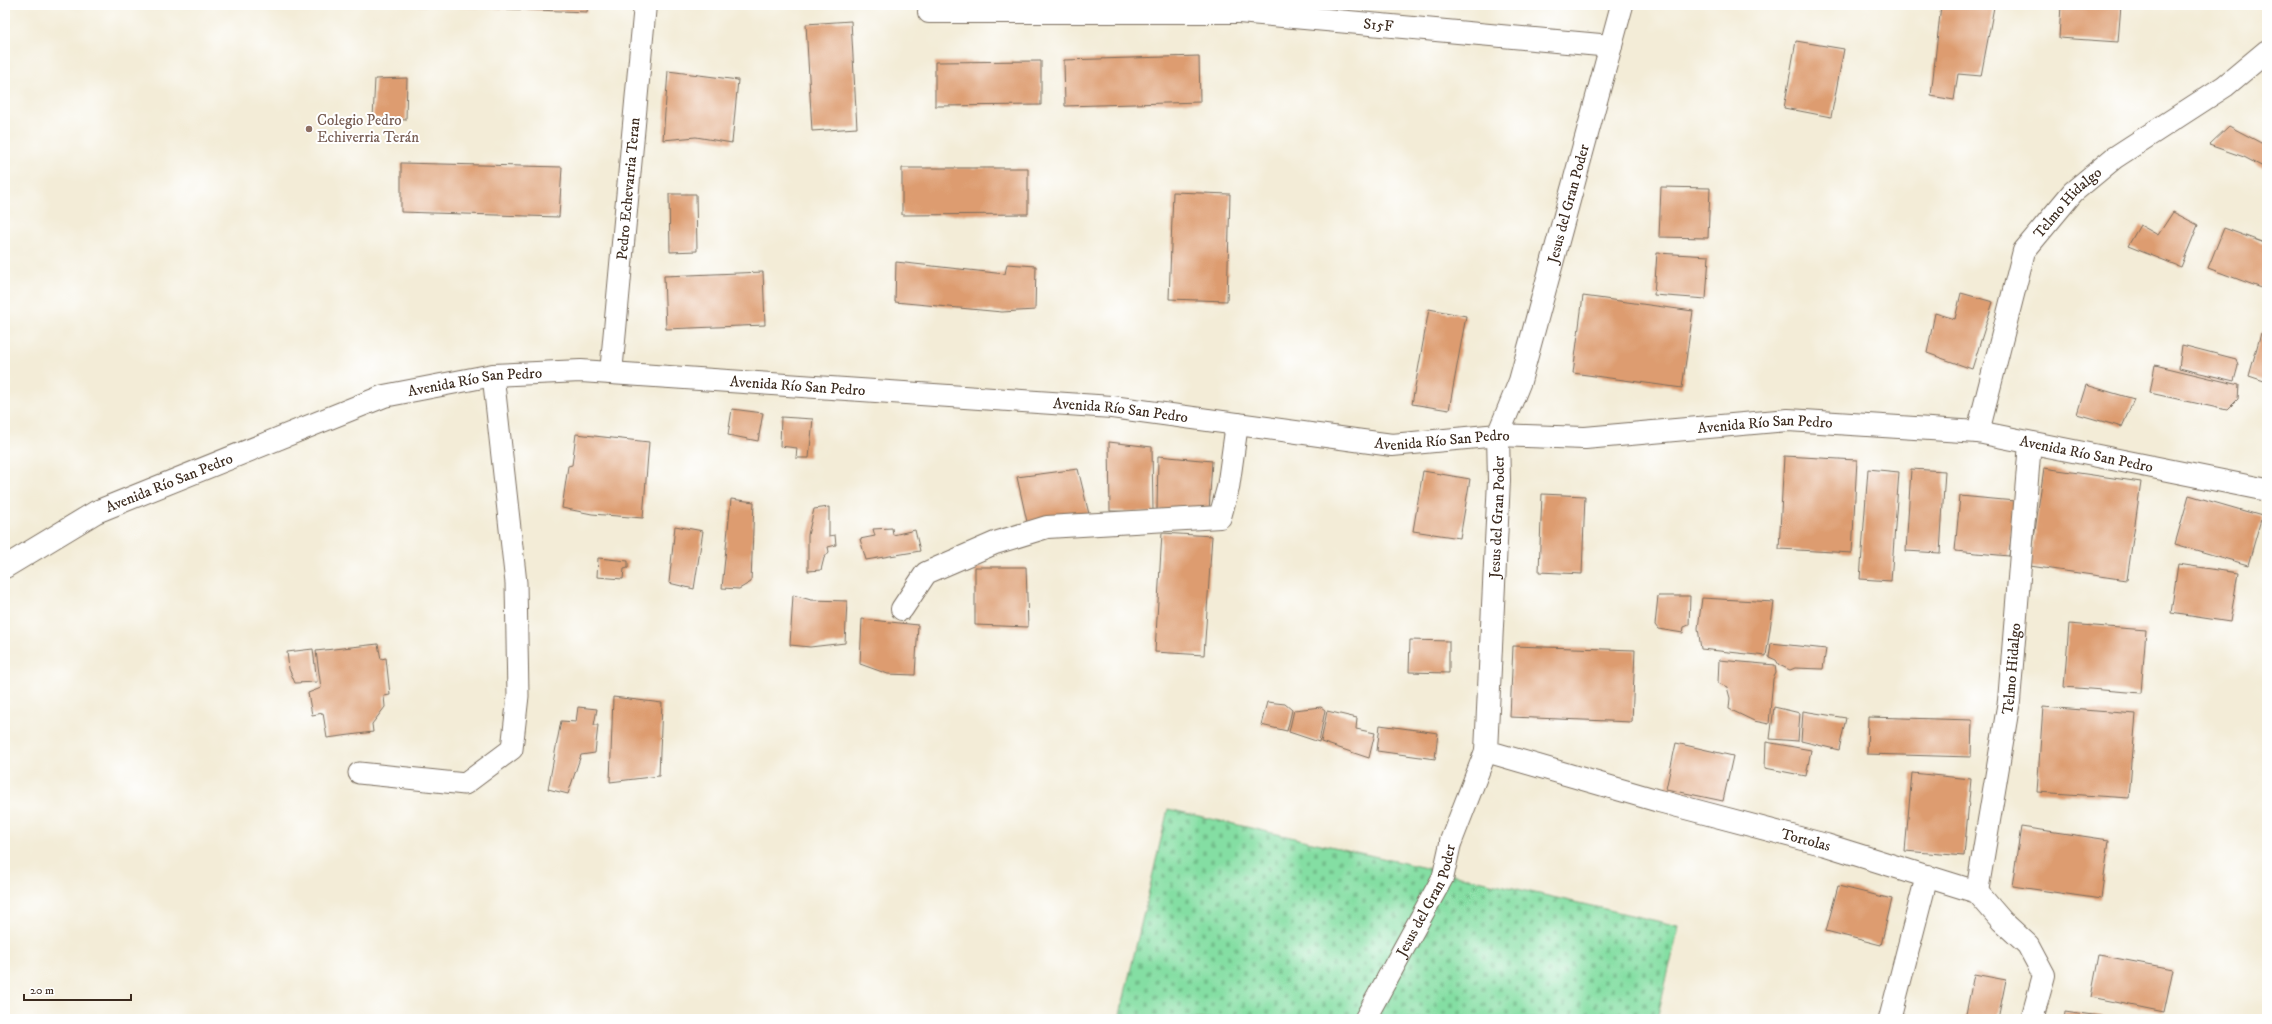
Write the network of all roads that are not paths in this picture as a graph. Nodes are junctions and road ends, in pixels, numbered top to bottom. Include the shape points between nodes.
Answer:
1 (645, 5) edge
2 (1622, 5) edge
3 (929, 12) dead end
4 (1611, 46) junction
5 (2267, 51) edge
6 (612, 373) junction
7 (493, 375) junction
8 (1236, 424) junction
9 (1978, 432) junction
10 (1498, 435) junction
11 (2030, 443) junction
12 (2267, 490) edge
13 (5, 566) edge
14 (902, 609) dead end
15 (1486, 751) junction
16 (359, 773) dead end
17 (1451, 841) joint
18 (1927, 876) junction
19 (1977, 892) junction
20 (1365, 1019) edge
21 (1890, 1019) edge
22 (2032, 1019) edge

1 - 6 street, Pedro Echevarria Teran
2 - 4 street, Jesus del Gran Poder
3 - 4 street, S15F via 1239,12
4 - 10 street, Jesus del Gran Poder via 1520,381
5 - 9 street, Telmo Hidalgo via 2225,86 2114,158 2073,192 2024,251
6 - 7 street, Avenida Río San Pedro via 581,371
6 - 8 street, Avenida Río San Pedro via 1112,407
7 - 13 street, Avenida Río San Pedro via 384,396 96,512
7 - 16 lane via 516,582 518,696 512,749 465,784
8 - 10 street, Avenida Río San Pedro via 1392,445
8 - 14 street via 1228,488 1220,517 1047,527 996,543 926,573
9 - 10 street, Avenida Río San Pedro via 1788,420 1585,438
9 - 11 street, Avenida Río San Pedro
10 - 15 street, Jesus del Gran Poder via 1499,480
11 - 12 street, Avenida Río San Pedro
11 - 19 street, Telmo Hidalgo via 2009,701
15 - 17 street, Jesus del Gran Poder
15 - 18 street, Tortolas via 1659,801 1826,845
17 - 20 lane, Jesus del Gran Poder via 1443,877
18 - 19 street, Tortolas
18 - 21 street
19 - 22 street via 2002,921 2028,945 2044,975

